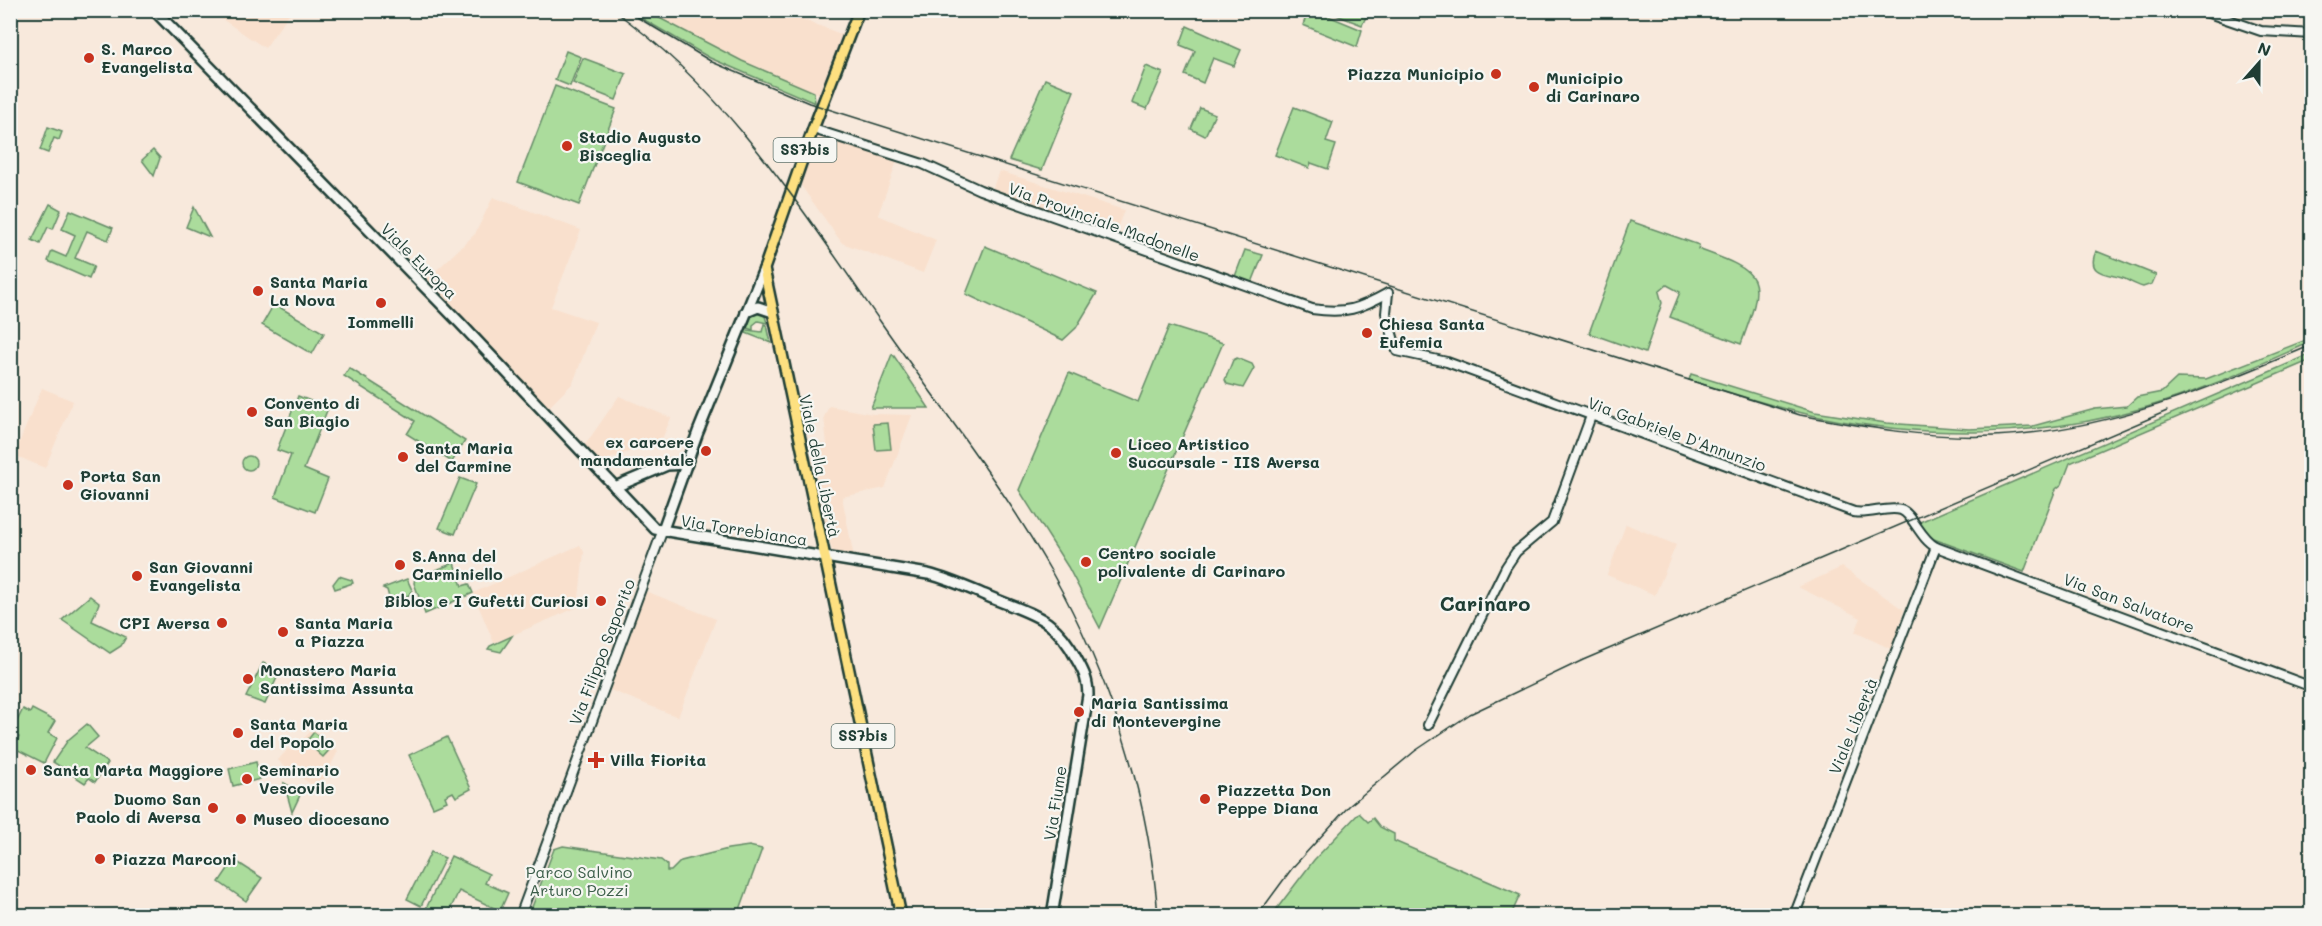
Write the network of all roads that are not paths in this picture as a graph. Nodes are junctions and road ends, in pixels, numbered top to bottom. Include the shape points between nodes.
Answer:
1 (154, 10) edge
2 (859, 10) edge
3 (2200, 10) edge
4 (2312, 34) edge
5 (813, 129) junction
6 (764, 269) junction
7 (746, 312) junction
8 (773, 312) junction
9 (1397, 351) joint
10 (1591, 416) junction
11 (687, 464) junction
12 (615, 487) junction
13 (662, 532) junction
14 (1936, 547) junction
15 (824, 557) junction
16 (2312, 687) edge
17 (1088, 695) joint
18 (1428, 725) dead end
19 (520, 915) edge
20 (901, 915) edge
21 (1052, 915) edge
22 (1794, 915) edge

1 - 12 main road, Viale Europa
2 - 5 main road, SS7bis
3 - 4 street via 2261,31
5 - 6 main road, SS7bis
5 - 9 street, Via Provinciale Madonelle via 923,164 1010,202 1312,309 1347,312 1388,293 1386,313
6 - 7 main road, Via Filippo Saporito
6 - 8 main road, Viale della Libertà / SS7bis
7 - 8 main road via 758,307
7 - 11 main road, Via Filippo Saporito
8 - 15 main road, Viale della Libertà / SS7bis
9 - 10 street, Via Gabriele D'Annunzio via 1447,362
10 - 14 street, Via Gabriele D'Annunzio via 1854,512 1900,510 1923,538
10 - 18 street via 1551,522 1506,567
11 - 12 main road via 667,465
11 - 13 main road, Via Filippo Saporito
12 - 13 main road, Viale Europa
13 - 15 main road, Via Torrebianca
13 - 19 street, Via Filippo Saporito
14 - 16 street, Via San Salvatore
14 - 22 street, Viale Libertà
15 - 17 main road, Via Torrebianca via 952,580 1039,616 1054,626 1071,648 1088,680
15 - 20 main road, Viale della Libertà / SS7bis
17 - 21 main road, Via Fiume

